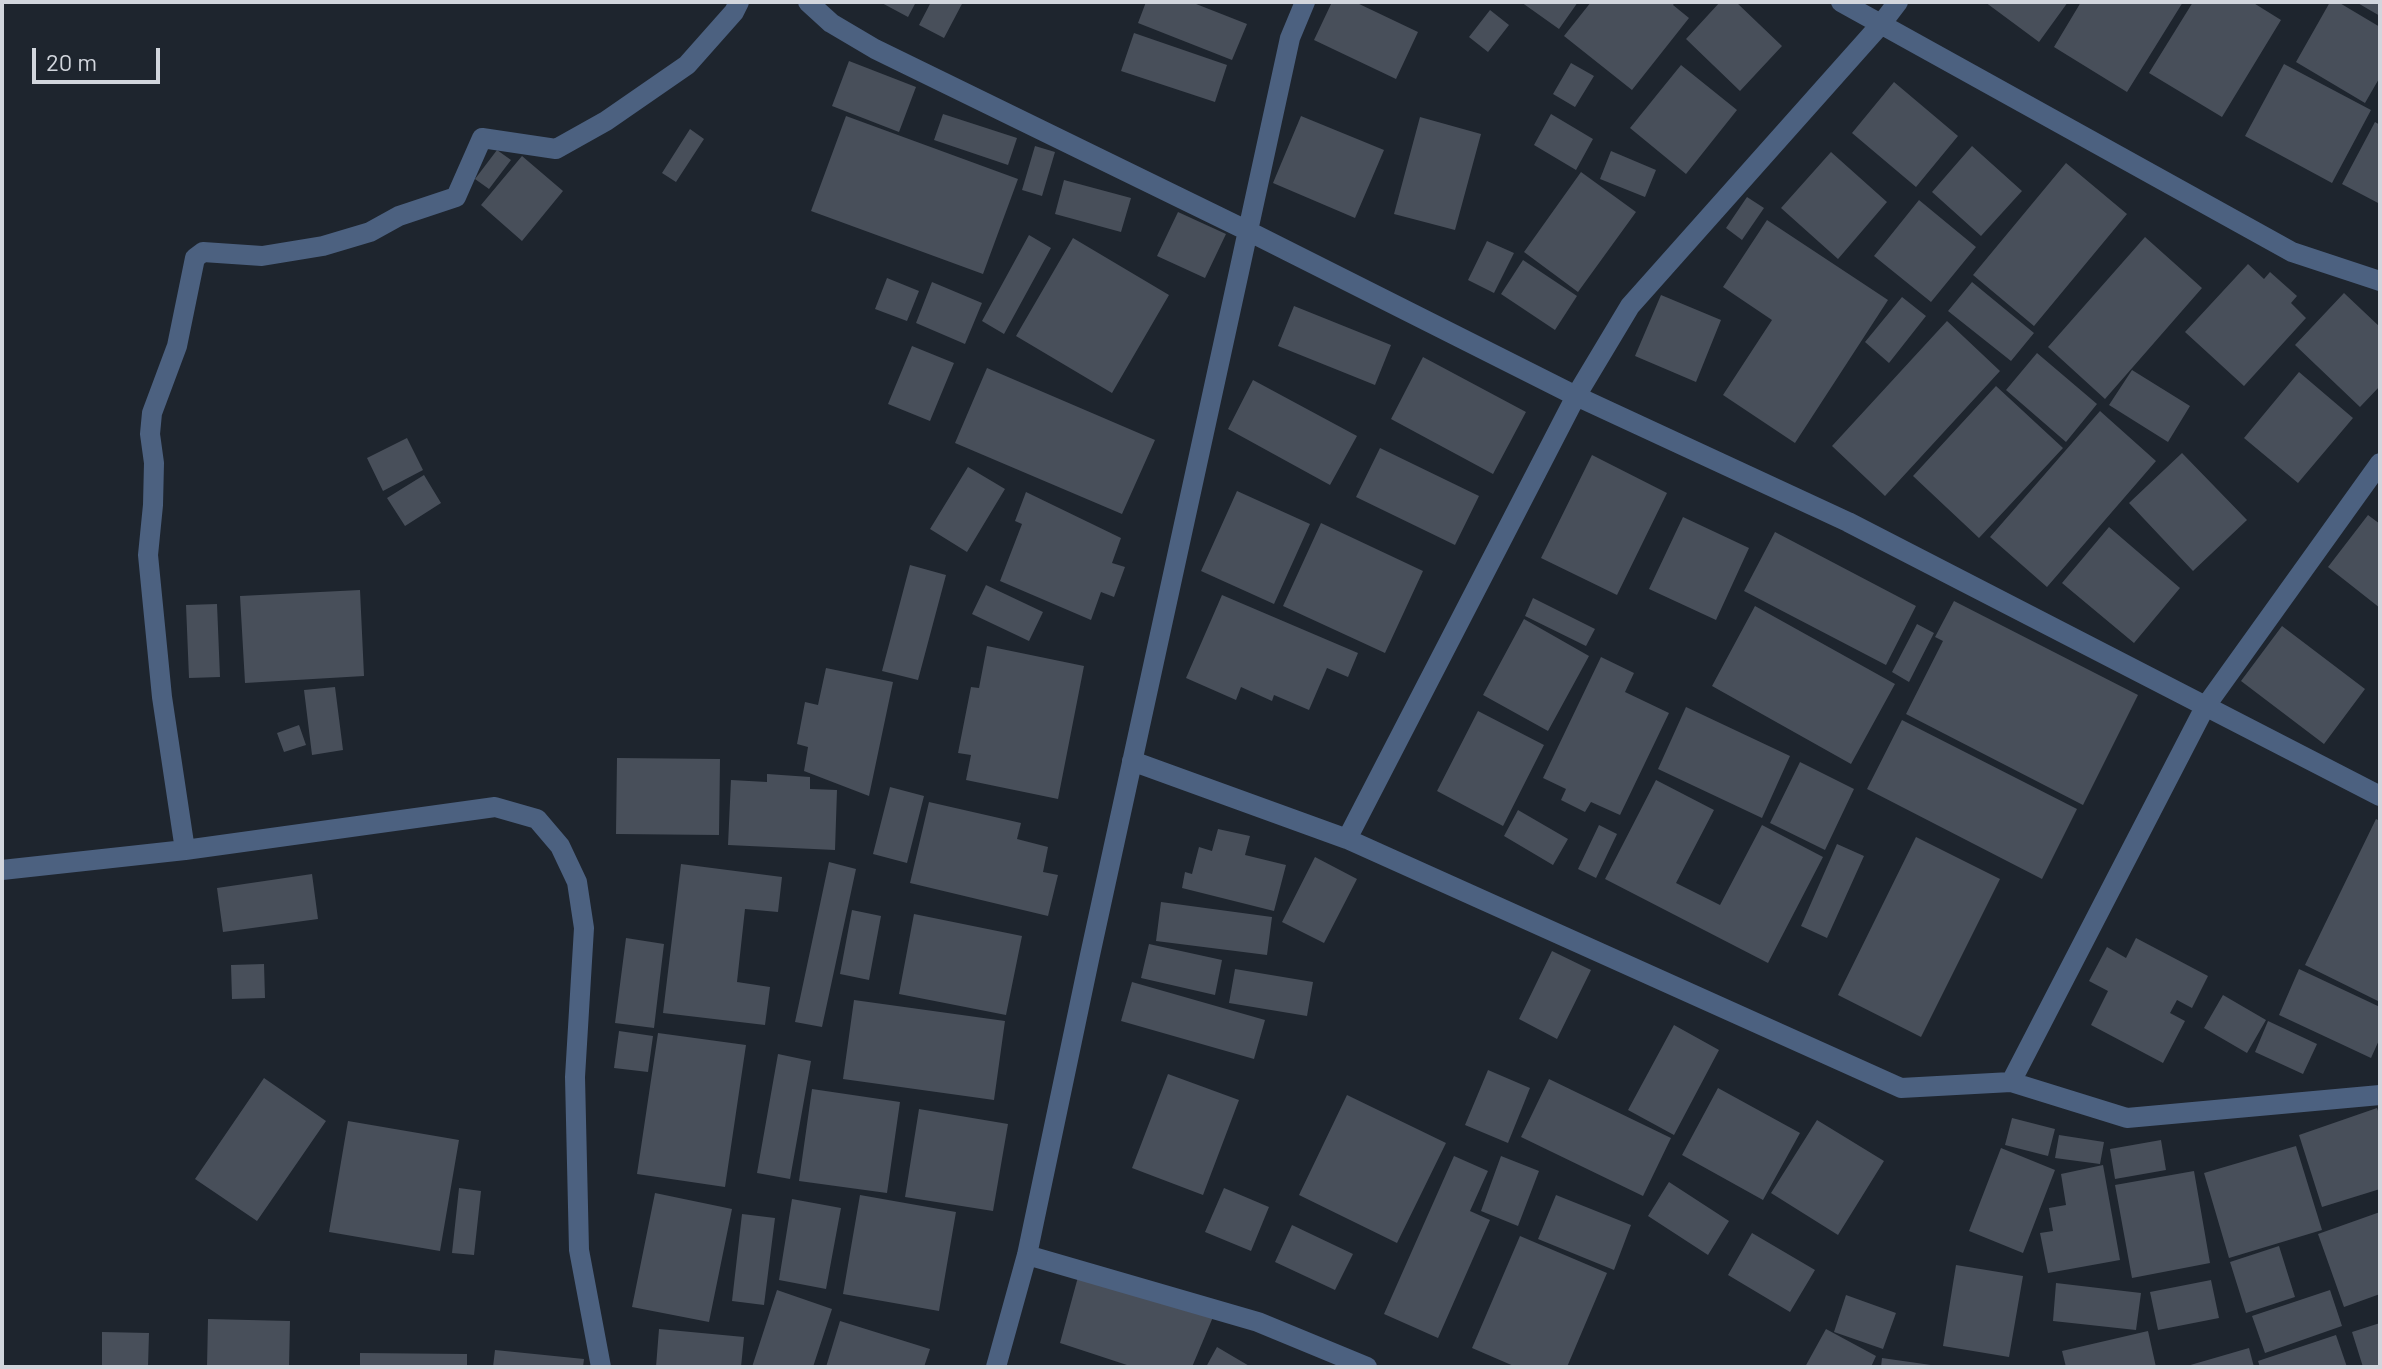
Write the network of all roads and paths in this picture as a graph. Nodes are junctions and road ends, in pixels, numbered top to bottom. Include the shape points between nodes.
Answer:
1 (739, 2) edge
2 (808, 2) edge
3 (1305, 2) edge
4 (1841, 2) edge
5 (1898, 2) edge
6 (1882, 23) junction
7 (1250, 232) junction
8 (2380, 281) edge
9 (1576, 396) junction
10 (2380, 463) edge
11 (2205, 707) junction
12 (1132, 761) junction
13 (2380, 796) edge
14 (1347, 839) junction
15 (185, 850) junction
16 (2, 870) edge
17 (2011, 1082) junction
18 (2380, 1095) edge
19 (1027, 1255) junction
20 (601, 1367) edge
21 (996, 1367) edge
22 (1367, 1367) edge

1 - 15 street via 687,65 556,149 482,138 456,197 323,246 262,256 203,252 195,258 177,346 152,413 150,434 154,463 148,555
2 - 7 street via 875,49
3 - 7 street via 1290,38
4 - 6 street
5 - 6 street
6 - 8 street via 2292,252
6 - 9 street via 1630,306
7 - 9 street
7 - 12 street
9 - 11 street via 1848,522
9 - 14 street
10 - 11 street
11 - 13 street
11 - 17 street
12 - 14 street
12 - 19 street
14 - 17 street via 1901,1088
15 - 16 street
15 - 20 street via 495,807 537,819 560,846 577,882 584,928 575,1077 579,1250
17 - 18 street via 2127,1118
19 - 21 street
19 - 22 street via 1258,1322

